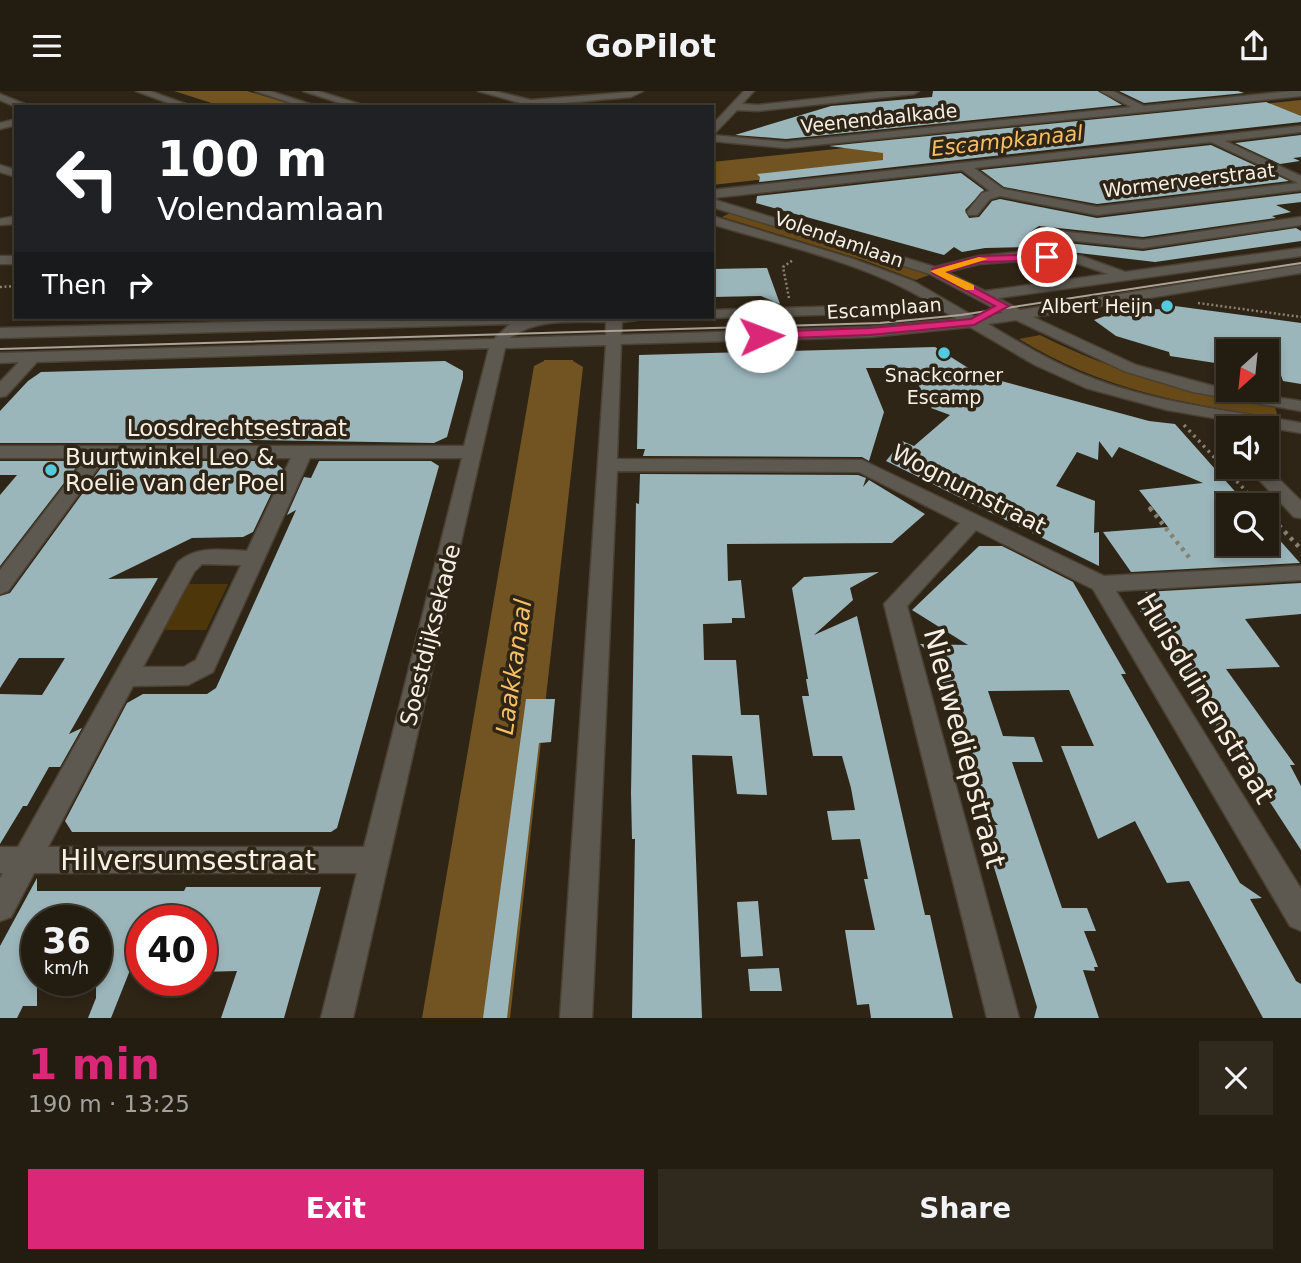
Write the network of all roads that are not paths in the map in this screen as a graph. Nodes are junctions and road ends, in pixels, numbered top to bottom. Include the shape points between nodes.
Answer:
1 (141, 91) edge
2 (260, 91) edge
3 (308, 91) edge
4 (483, 91) edge
5 (749, 91) edge
6 (914, 91) edge
7 (1105, 91) edge
8 (1121, 91) edge
9 (637, 92) edge
10 (1301, 93) edge
11 (866, 94) edge
12 (0, 97) edge
13 (585, 99) edge
14 (177, 103) junction
15 (19, 105) edge
16 (170, 105) edge
17 (183, 105) edge
18 (307, 105) edge
19 (357, 105) edge
20 (1156, 108) junction
21 (1143, 109) junction
22 (730, 111) junction
23 (714, 122) edge
24 (1301, 129) edge
25 (714, 133) edge
26 (714, 135) edge
27 (1212, 139) junction
28 (965, 167) junction
29 (0, 168) edge
30 (13, 180) edge
31 (1301, 180) edge
32 (1301, 186) edge
33 (754, 190) junction
34 (999, 191) junction
35 (714, 194) edge
36 (725, 207) edge
37 (973, 212) dead end
38 (714, 220) edge
39 (1301, 221) edge
40 (1040, 233) dead end
41 (1301, 252) edge
42 (1301, 269) edge
43 (1182, 270) junction
44 (936, 271) junction
45 (1122, 276) junction
46 (1152, 283) junction
47 (1198, 285) junction
48 (986, 296) junction
49 (940, 303) junction
50 (1004, 306) junction
51 (1020, 314) junction
52 (714, 315) edge
53 (436, 319) edge
54 (527, 319) edge
55 (564, 319) edge
56 (614, 319) edge
57 (544, 320) junction
58 (216, 322) edge
59 (974, 322) junction
60 (0, 333) edge
61 (614, 341) junction
62 (498, 344) junction
63 (0, 358) edge
64 (33, 358) junction
65 (0, 392) edge
66 (1301, 406) edge
67 (1301, 428) edge
68 (0, 452) edge
69 (100, 452) junction
70 (303, 452) junction
71 (474, 452) junction
72 (606, 465) junction
73 (1268, 479) edge
74 (1301, 512) edge
75 (973, 521) junction
76 (253, 558) junction
77 (1301, 573) edge
78 (1101, 584) junction
79 (0, 586) edge
80 (124, 677) junction
81 (13, 860) edge
82 (376, 860) junction
83 (0, 907) edge
84 (1301, 916) edge
85 (338, 1018) edge
86 (576, 1018) edge
87 (1003, 1018) edge

1 - 14 street
2 - 18 street
3 - 19 street
4 - 13 street via 531,103
5 - 22 street
6 - 11 street
7 - 21 street
8 - 20 street
9 - 13 street
10 - 20 street, Veenendaalkade
11 - 22 street
12 - 15 street
14 - 16 street
14 - 17 street
20 - 21 street, Veenendaalkade
21 - 26 street, Veenendaalkade via 786,145
22 - 23 street
22 - 25 street
24 - 27 street
27 - 28 street
27 - 31 street
28 - 33 street
28 - 34 street, Wormerveerstraat
29 - 30 street
32 - 34 street, Wormerveerstraat via 1097,211
33 - 35 street
33 - 36 street
34 - 37 street via 986,196
36 - 44 street, Volendamlaan
38 - 49 street, Volendamlaan via 884,275
39 - 40 street via 1143,243
41 - 43 street, Escamplaan
42 - 47 street, Escamplaan
43 - 45 street, Escamplaan
43 - 46 street, Escamplaan
44 - 45 street via 981,259 1023,256 1105,265
44 - 48 street, Volendamlaan
45 - 48 street, Escamplaan
46 - 47 street, Escamplaan
46 - 50 street, Escamplaan
47 - 51 street, Escamplaan
48 - 49 street, Escamplaan
48 - 50 street, Volendamlaan
49 - 50 street, Escamplaan
49 - 52 street, Escamplaan
49 - 59 street, Volendamlaan
50 - 51 street, Volendamlaan
50 - 59 street, Escamplaan
51 - 59 street, Escamplaan
51 - 66 street, Volendamlaan via 1100,355 1160,378
53 - 58 street
54 - 57 street
55 - 57 street
56 - 61 street
57 - 62 street via 507,330
58 - 60 street
59 - 61 street, Escamplaan via 870,332
59 - 67 street, Volendamlaan via 1041,362 1118,393
61 - 62 street, Escamplaan
61 - 72 street
62 - 64 street, Escamplaan
62 - 71 street, Soestdijksekade
63 - 64 street, Escamplaan
64 - 65 street
68 - 69 street, Loosdrechtsestraat
69 - 70 street, Loosdrechtsestraat
69 - 79 street
70 - 71 street, Loosdrechtsestraat
70 - 76 street
71 - 82 street, Soestdijksekade
72 - 75 street, Wognumstraat via 862,466
72 - 86 street
73 - 74 street
75 - 78 street, Wognumstraat
75 - 87 street, Nieuwediepstraat via 895,604
76 - 80 street via 202,557 191,562
76 - 80 street via 205,666 174,677
77 - 78 street, Wognumstraat
78 - 84 street, Huisduinenstraat
80 - 81 street
81 - 82 street, Hilversumsestraat
81 - 83 street
82 - 85 street, Soestdijksekade

